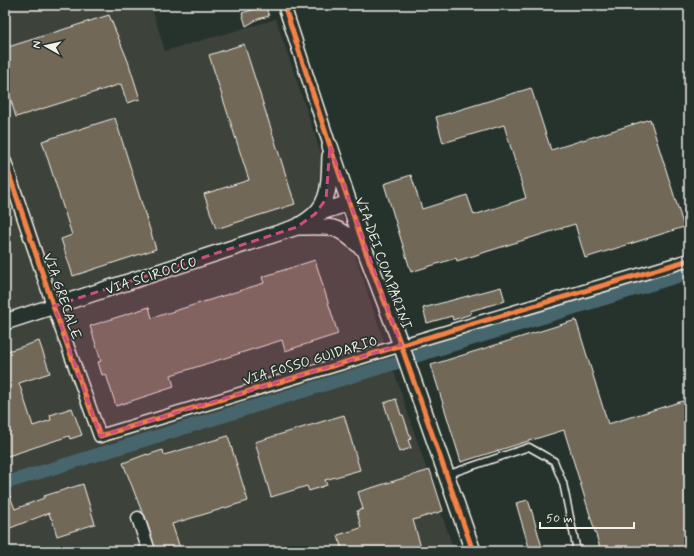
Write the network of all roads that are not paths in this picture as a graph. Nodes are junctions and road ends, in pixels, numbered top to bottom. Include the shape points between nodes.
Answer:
1 (284, 5) edge
2 (330, 146) junction
3 (5, 162) edge
4 (349, 203) junction
5 (315, 214) junction
6 (354, 217) junction
7 (297, 227) junction
8 (331, 228) junction
9 (365, 250) junction
10 (689, 260) edge
11 (54, 306) junction
12 (5, 322) edge
13 (401, 345) junction
14 (100, 436) joint
15 (446, 475) junction
16 (138, 518) dead end
17 (149, 551) edge
18 (473, 551) edge
19 (574, 551) edge

1 - 2 street, VIA DEI COMPARINI
2 - 4 street, VIA DEI COMPARINI
2 - 5 street, VIA SCIROCCO via 328,192
3 - 11 street, VIA GRECALE
4 - 5 street, VIA SCIROCCO
4 - 6 street, VIA DEI COMPARINI
5 - 7 street, VIA SCIROCCO
6 - 8 street, VIA SCIROCCO
6 - 9 street, VIA DEI COMPARINI
7 - 8 street, VIA SCIROCCO
7 - 11 street, VIA SCIROCCO
8 - 9 street, VIA SCIROCCO via 343,233
9 - 13 street, VIA DEI COMPARINI
10 - 13 street, VIA FOSSO GUIDARIO
11 - 12 street, VIA SCIROCCO
11 - 14 street, VIA GRECALE
13 - 14 street, VIA FOSSO GUIDARIO
13 - 15 street, VIA DEI COMPARINI
15 - 18 street, VIA DEI COMPARINI
15 - 19 lane via 529,447 554,461 563,483 576,546
16 - 17 street

